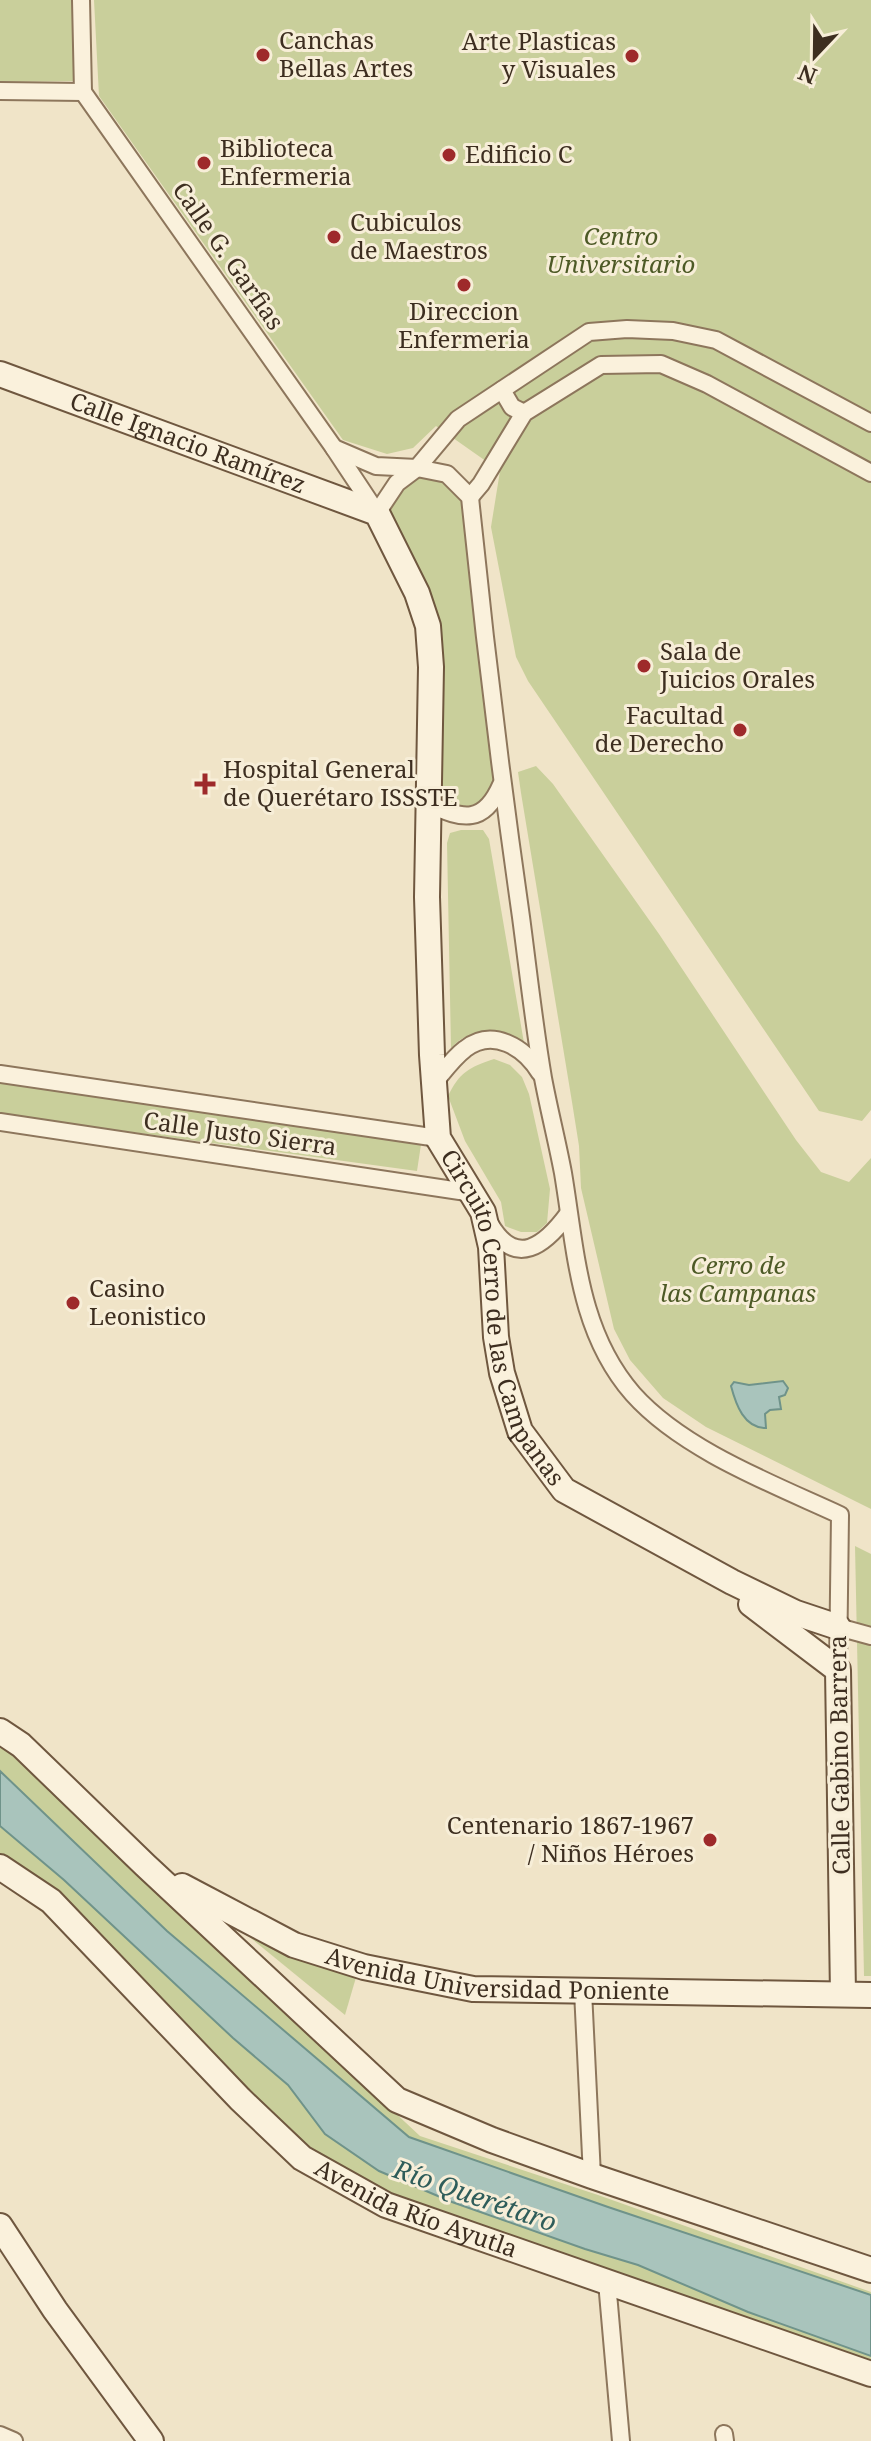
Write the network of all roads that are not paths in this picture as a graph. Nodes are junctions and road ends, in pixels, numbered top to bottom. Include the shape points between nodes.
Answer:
1 (81, 0) edge
2 (0, 91) edge
3 (83, 92) junction
4 (0, 374) edge
5 (502, 390) junction
6 (524, 413) junction
7 (871, 423) edge
8 (334, 448) junction
9 (417, 468) junction
10 (871, 473) edge
11 (470, 497) junction
12 (377, 513) junction
13 (502, 783) junction
14 (429, 804) junction
15 (0, 1074) edge
16 (543, 1078) junction
17 (434, 1083) junction
18 (0, 1122) edge
19 (438, 1138) junction
20 (478, 1202) junction
21 (568, 1214) junction
22 (732, 1582) junction
23 (838, 1627) junction
24 (871, 1636) edge
25 (838, 1670) junction
26 (0, 1731) edge
27 (10, 1741) edge
28 (145, 1865) junction
29 (0, 1867) edge
30 (583, 1991) junction
31 (843, 1994) junction
32 (871, 1995) edge
33 (592, 2176) junction
34 (0, 2226) edge
35 (871, 2270) edge
36 (607, 2282) junction
37 (871, 2374) edge
38 (0, 2435) edge
39 (14, 2441) edge
40 (151, 2441) edge
41 (621, 2441) edge

1 - 3 street
2 - 3 street
3 - 8 street, Calle G. Garfias
4 - 12 street, Calle Ignacio Ramírez
5 - 6 street via 512,407
5 - 7 street via 589,332 673,331 716,340
5 - 9 street via 458,419
6 - 10 street via 601,365 661,364
6 - 11 street
8 - 9 street via 376,466
8 - 12 street, Calle G. Garfias
9 - 11 street via 447,474
9 - 12 street via 397,483
11 - 13 street
12 - 14 street, Circuito Cerro de las Campanas via 428,626
13 - 14 street via 492,804 476,814 459,816
13 - 16 street
14 - 17 street, Circuito Cerro de las Campanas
15 - 19 street, Calle Justo Sierra
16 - 17 street via 531,1057 512,1044 489,1040 468,1047
16 - 21 street
17 - 19 street, Circuito Cerro de las Campanas
18 - 20 street, Calle Justo Sierra
19 - 20 street, Circuito Cerro de las Campanas
20 - 21 street via 499,1240 517,1248 540,1245
20 - 22 street, Circuito Cerro de las Campanas via 491,1247 502,1373 520,1431 564,1490
21 - 23 street, Calle Gabino Barrera via 590,1316 631,1392 676,1433 840,1515
22 - 23 street, Circuito Cerro de las Campanas
22 - 25 street via 745,1599
23 - 24 street
23 - 25 street, Calle Gabino Barrera
25 - 31 street, Calle Gabino Barrera
26 - 27 street
27 - 28 street
28 - 30 street, Avenida Universidad Poniente via 294,1945 364,1967 473,1989
28 - 33 street via 397,2100
29 - 36 street, Avenida Río Ayutla via 51,1901 302,2158 386,2205
30 - 31 street, Avenida Universidad Poniente
30 - 33 street
31 - 32 street, Avenida Universidad Poniente
33 - 35 street
34 - 40 street
36 - 37 street, Avenida Río Ayutla
36 - 41 street
38 - 39 street

